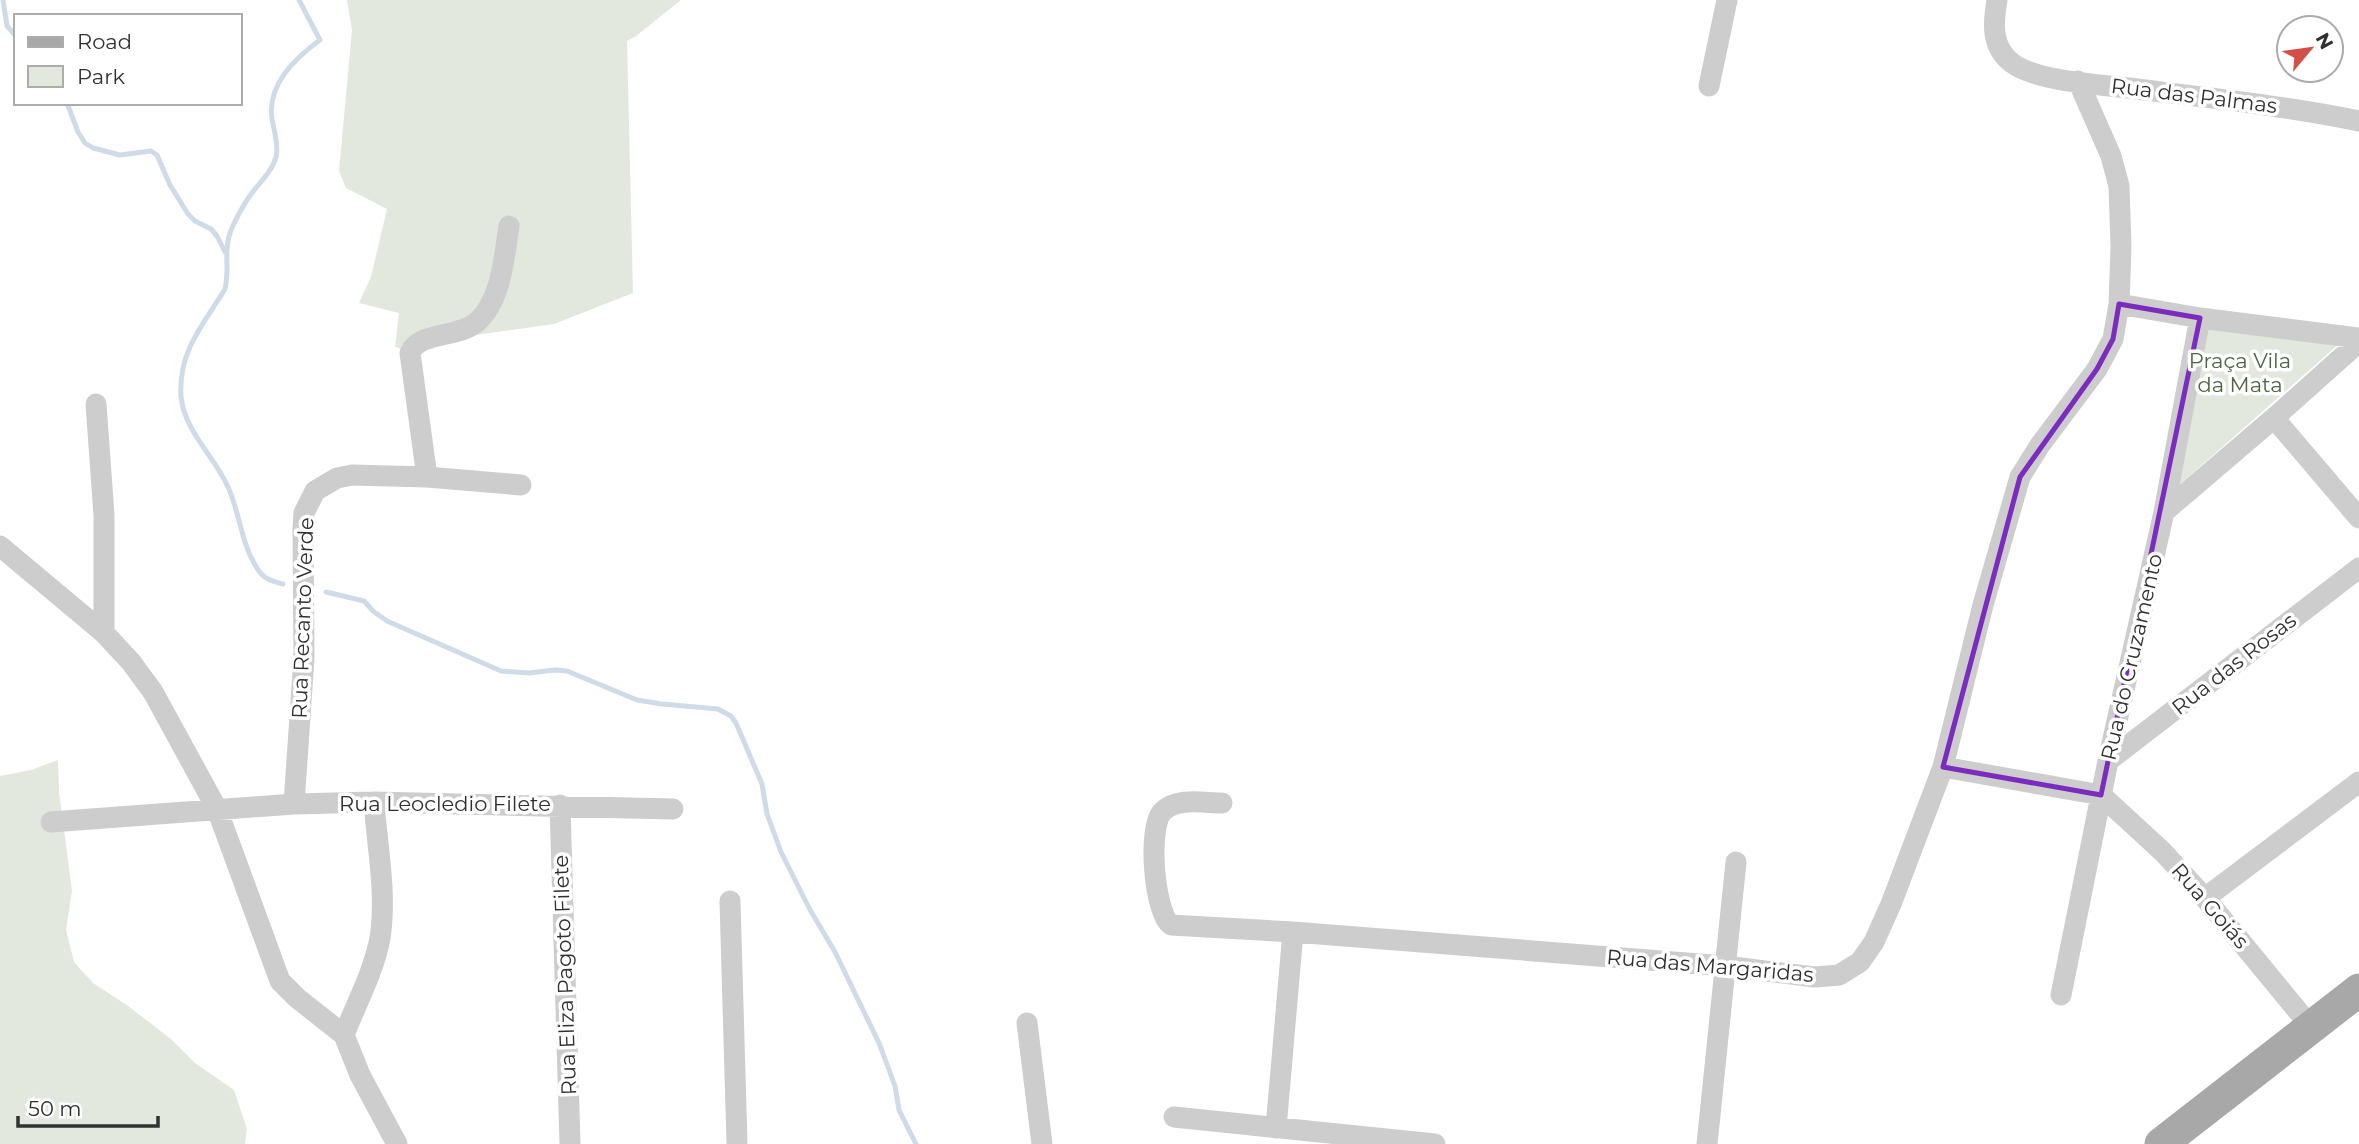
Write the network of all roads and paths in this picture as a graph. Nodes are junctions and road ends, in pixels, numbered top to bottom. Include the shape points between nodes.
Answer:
1 (1727, 0) edge
2 (1997, 0) edge
3 (2078, 81) junction
4 (1709, 86) dead end
5 (2359, 121) edge
6 (509, 226) dead end
7 (2119, 303) junction
8 (2200, 318) junction
9 (2359, 340) edge
10 (96, 404) dead end
11 (2274, 418) junction
12 (427, 477) junction
13 (521, 485) dead end
14 (2164, 512) junction
15 (2359, 518) edge
16 (0, 548) edge
17 (2359, 568) edge
18 (104, 633) junction
19 (2108, 761) junction
20 (1943, 767) junction
21 (2359, 782) edge
22 (2101, 795) junction
23 (374, 802) junction
24 (1222, 803) dead end
25 (294, 804) junction
26 (560, 805) junction
27 (217, 809) junction
28 (673, 809) dead end
29 (51, 822) dead end
30 (1735, 863) dead end
31 (2205, 898) junction
32 (730, 901) dead end
33 (1293, 932) junction
34 (1725, 966) junction
35 (2359, 990) edge
36 (2061, 995) dead end
37 (1027, 1023) dead end
38 (2311, 1027) junction
39 (344, 1035) junction
40 (1174, 1117) dead end
41 (1276, 1128) junction
42 (1410, 1143) edge
43 (397, 1144) edge
44 (570, 1144) edge
45 (737, 1144) edge
46 (1042, 1144) edge
47 (1435, 1144) edge
48 (1707, 1144) edge
49 (2161, 1144) edge

1 - 4 street
2 - 3 street, Rua das Palmas via 1993,27 2002,53 2028,72
3 - 5 street, Rua das Palmas
3 - 7 street, Rua das Margaridas via 2119,186
6 - 12 street via 501,274 485,313 467,328 421,341 410,353
7 - 8 street
7 - 20 street, Rua das Margaridas via 2113,339 2097,369 2020,477
8 - 9 street
8 - 14 street, Rua do Cruzamento
9 - 11 street
10 - 18 street via 104,515
11 - 14 street
11 - 15 street
12 - 13 street, Rua Recanto Verde
12 - 25 street, Rua Recanto Verde via 352,475 315,491 304,513 304,658
14 - 19 street, Rua do Cruzamento
16 - 18 street
17 - 19 street, Rua das Rosas
18 - 27 street via 153,692
19 - 22 street, Rua do Cruzamento
20 - 22 street
20 - 34 street, Rua das Margaridas via 1891,904 1860,962 1839,975 1815,977
21 - 31 street
22 - 31 street, Rua Goiás via 2144,832
22 - 36 street, Rua do Cruzamento
23 - 25 street, Rua Leocledio Filete
23 - 26 street, Rua Leocledio Filete
23 - 39 street via 382,920 373,960
24 - 33 street, Rua das Margaridas via 1179,803 1158,817 1154,841 1162,914 1171,925
25 - 27 street, Rua Leocledio Filete
26 - 28 street, Rua Leocledio Filete
26 - 44 street, Rua Eliza Pagoto Filete
27 - 29 street, Rua Leocledio Filete
27 - 39 street via 281,981
30 - 34 street
31 - 38 street, Rua Goiás
32 - 45 street
33 - 34 street, Rua das Margaridas
33 - 41 street
34 - 48 street
35 - 38 main road
37 - 46 street
38 - 49 main road
39 - 43 street
40 - 41 street
41 - 42 street
42 - 47 street

